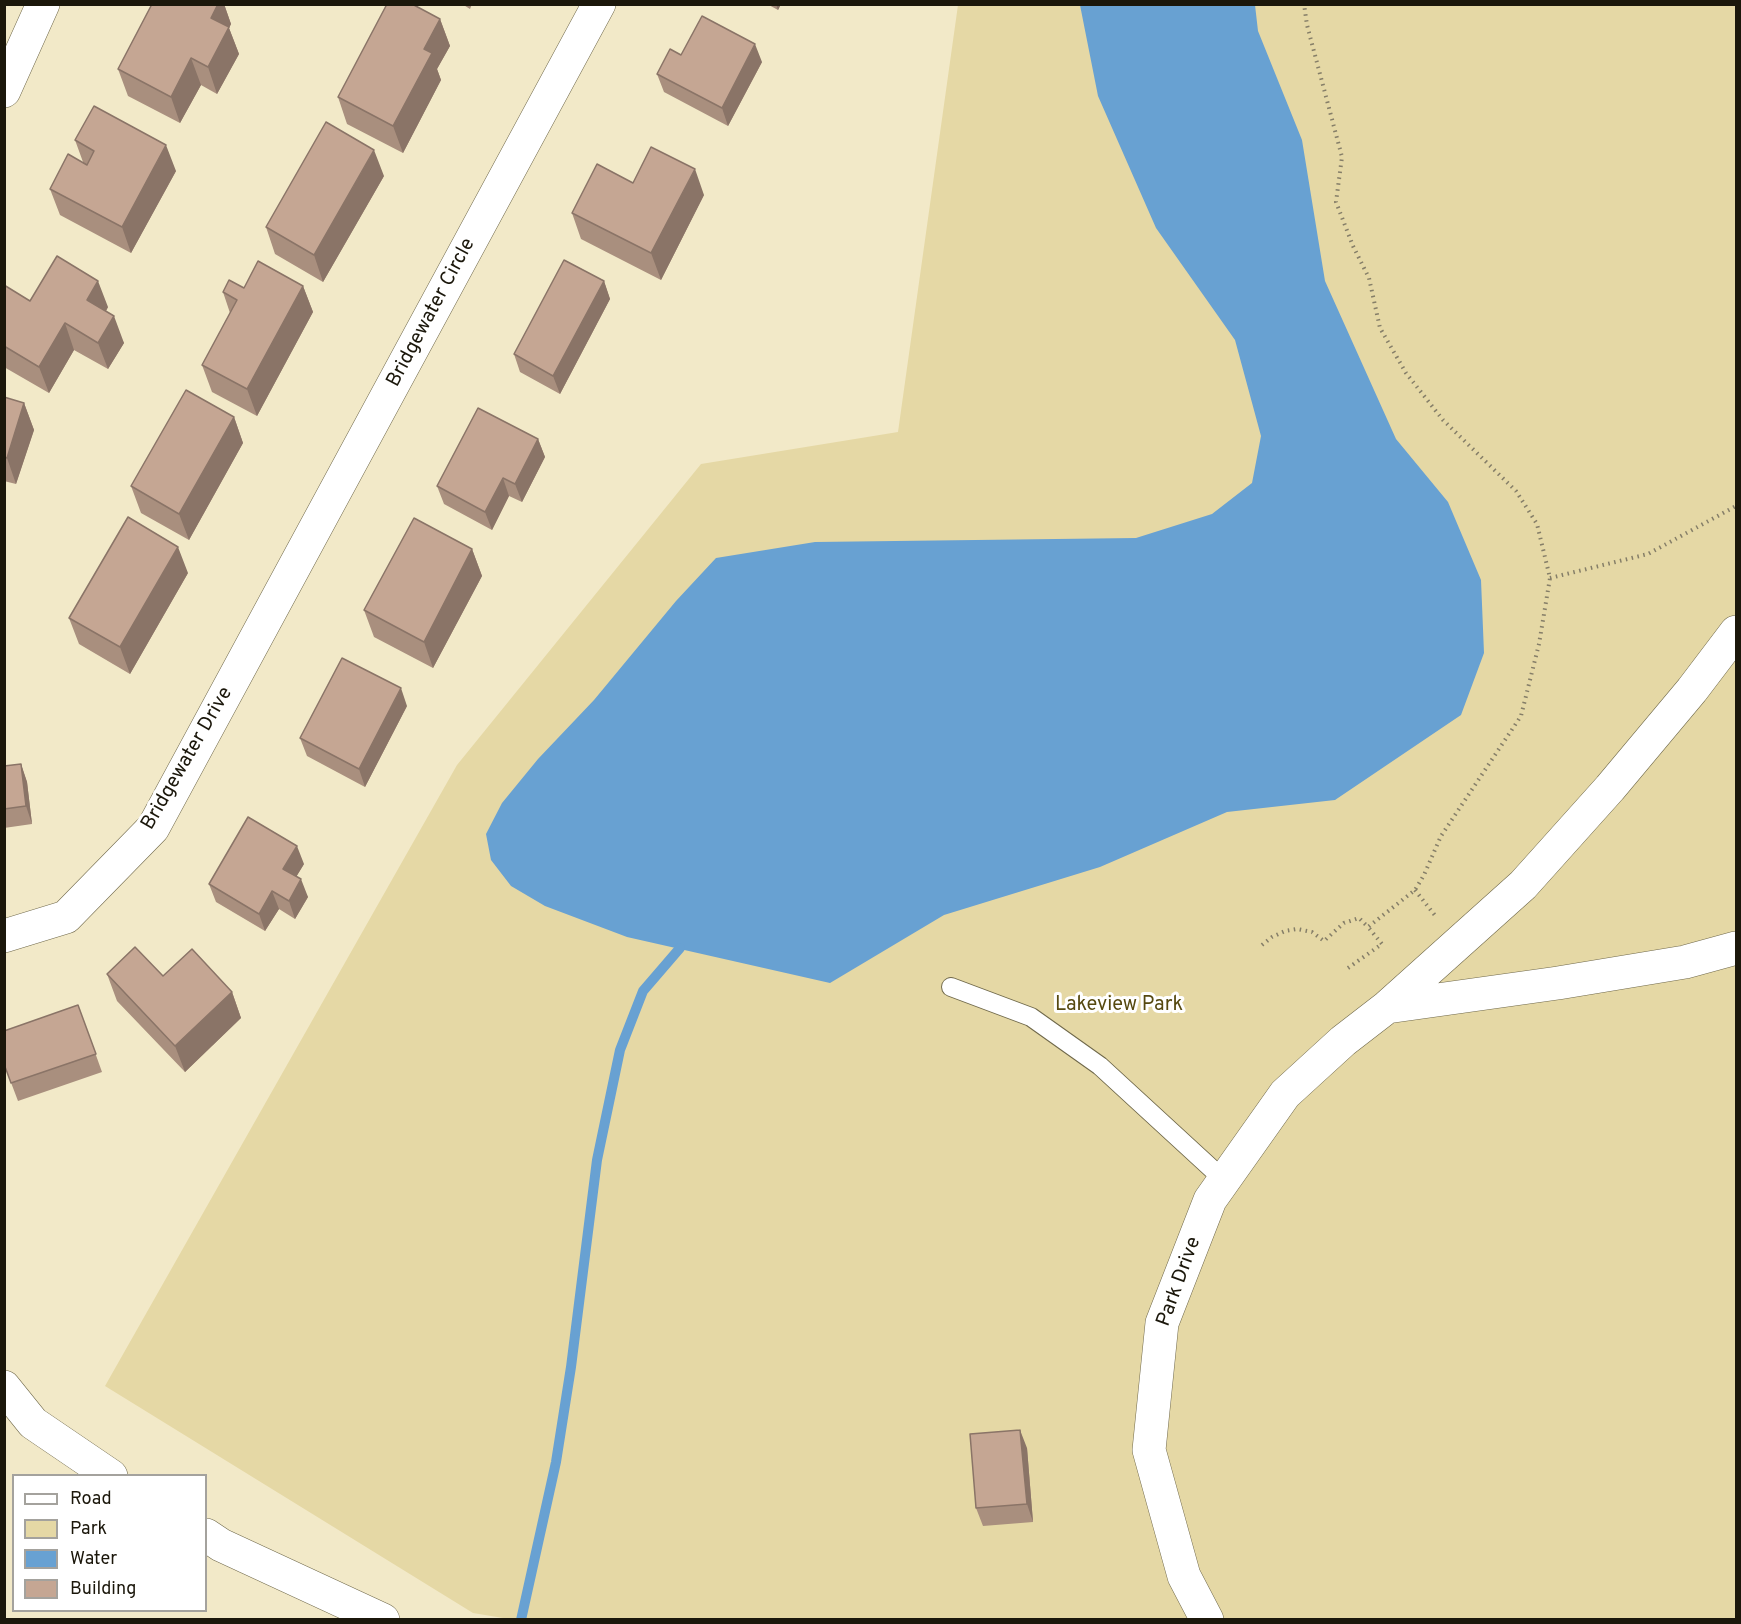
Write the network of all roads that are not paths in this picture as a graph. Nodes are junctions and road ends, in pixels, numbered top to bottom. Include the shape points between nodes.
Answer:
1 (599, 4) edge
2 (37, 7) edge
3 (4, 91) edge
4 (265, 621) joint
5 (1737, 633) edge
6 (4, 936) edge
7 (1737, 948) edge
8 (951, 987) dead end
9 (1387, 1006) junction
10 (1224, 1180) junction
11 (4, 1387) edge
12 (108, 1474) edge
13 (207, 1536) edge
14 (383, 1620) edge
15 (1207, 1620) edge

1 - 4 street, Bridgewater Circle
2 - 3 street
4 - 6 street, Bridgewater Drive via 153,828 66,917
5 - 9 street, Park Drive via 1617,779 1523,885
7 - 9 street via 1685,962
8 - 10 lane via 1031,1017 1100,1066
9 - 10 street, Park Drive via 1285,1094
10 - 15 street, Park Drive via 1210,1200 1162,1323 1149,1450 1185,1576
11 - 12 street via 33,1423
13 - 14 street

